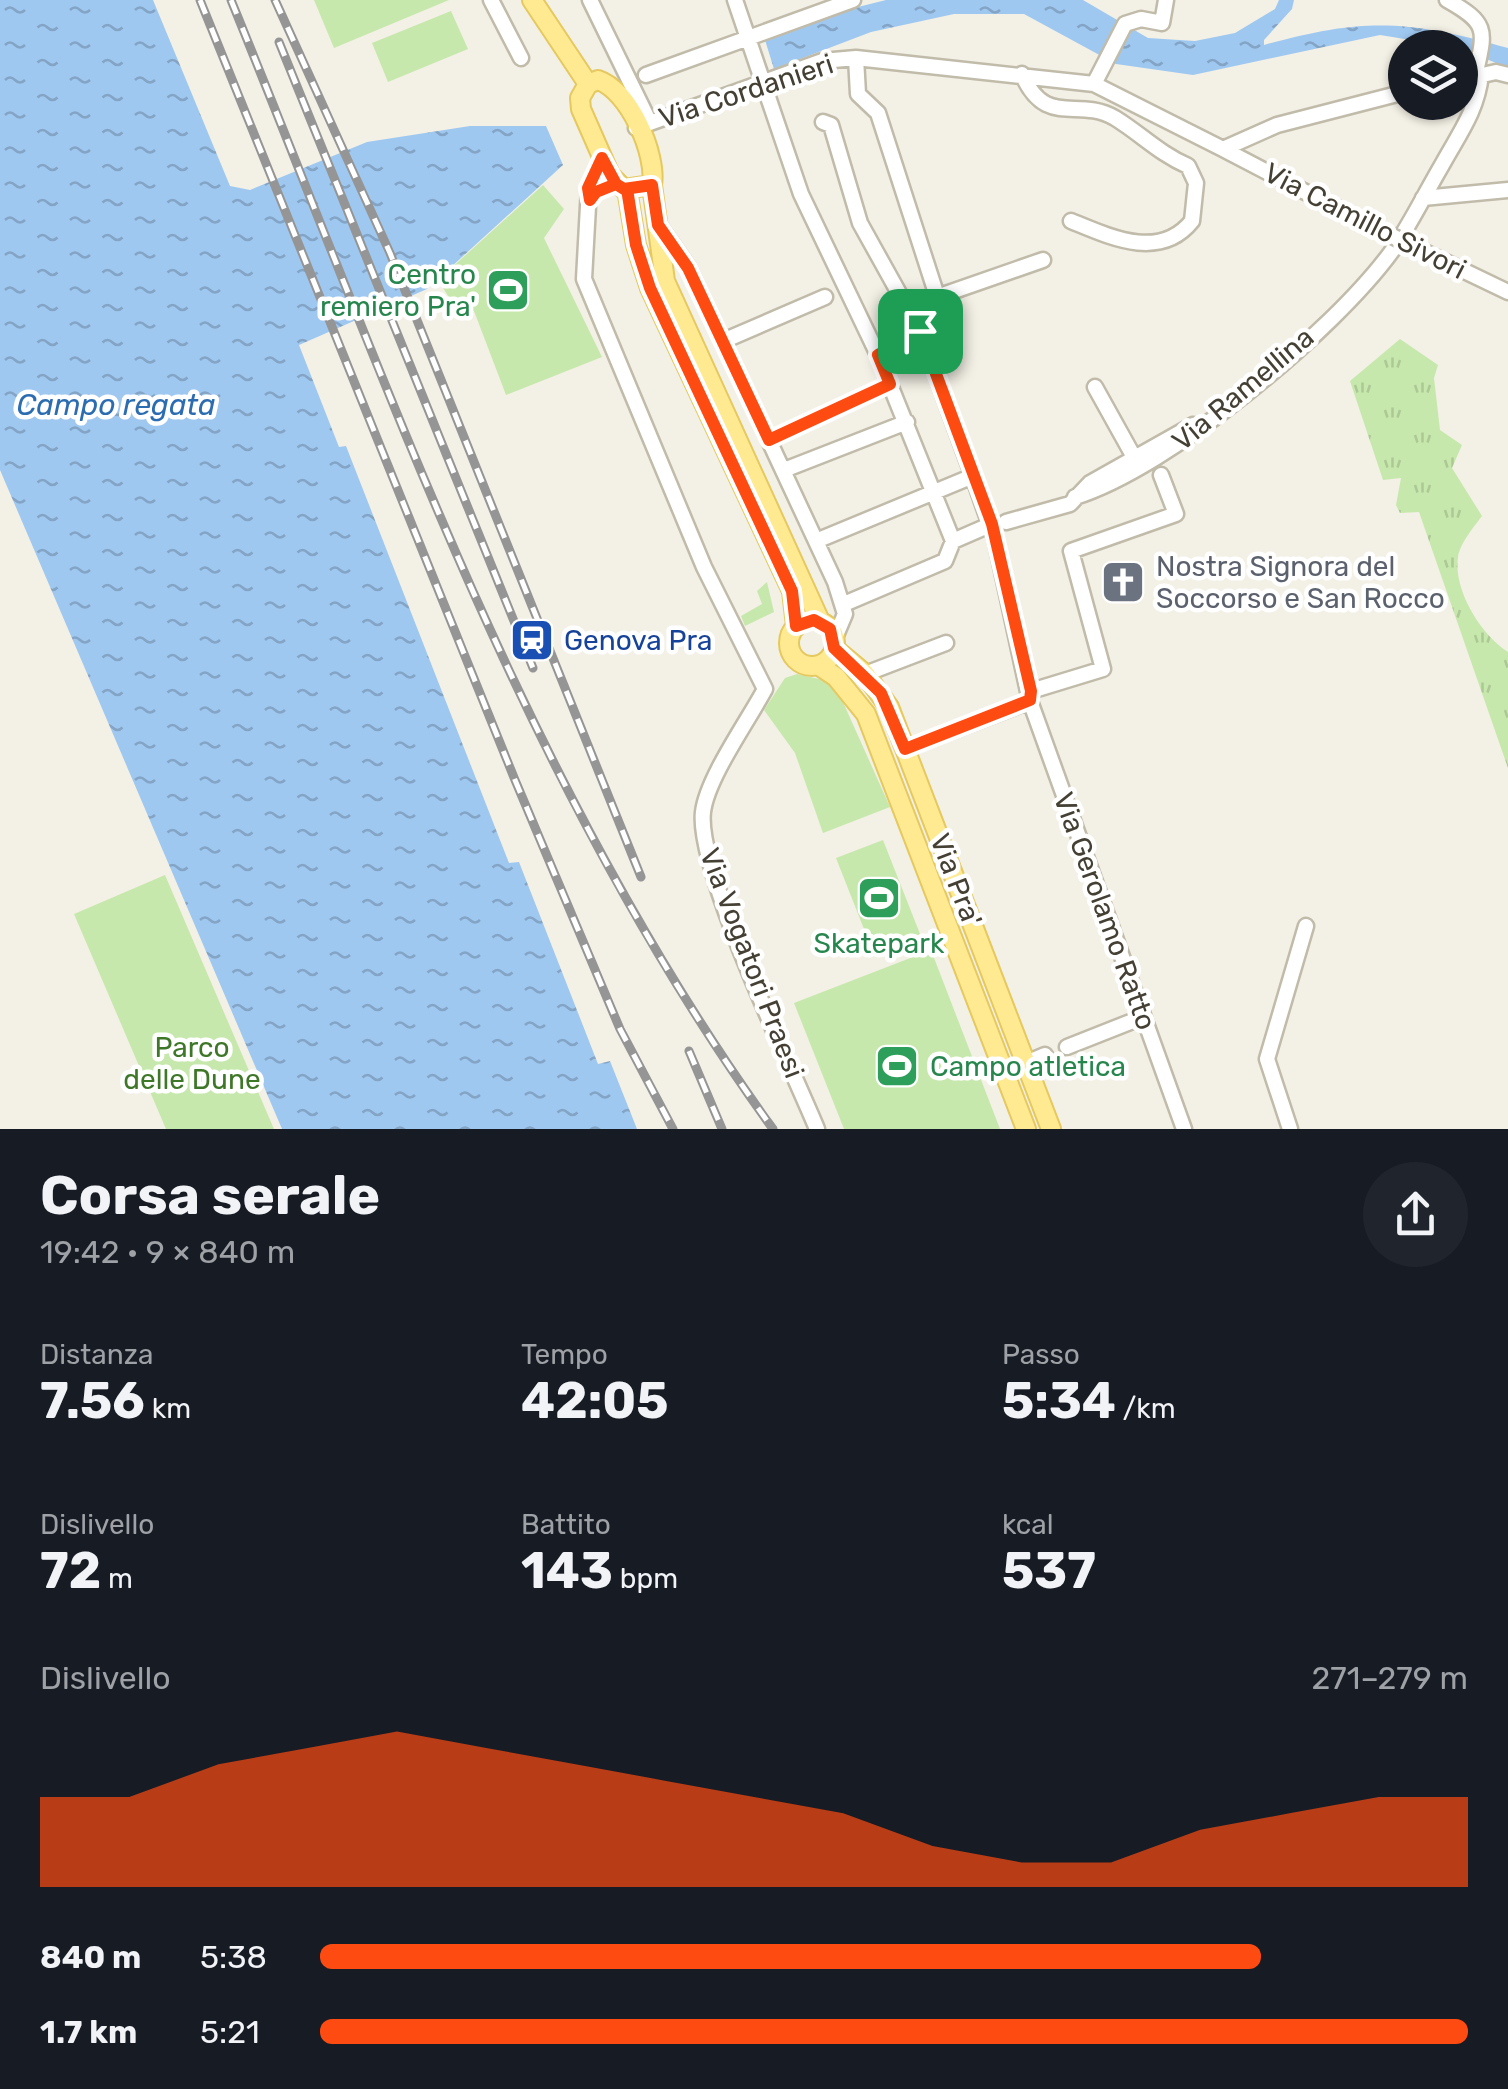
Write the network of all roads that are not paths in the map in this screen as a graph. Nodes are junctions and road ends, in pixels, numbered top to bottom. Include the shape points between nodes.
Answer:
1 (491, 0) edge
2 (532, 0) edge
3 (590, 0) edge
4 (735, 0) edge
5 (852, 0) edge
6 (1166, 0) edge
7 (1447, 0) edge
8 (749, 38) junction
9 (519, 55) dead end
10 (1478, 57) edge
11 (856, 58) junction
12 (1478, 73) edge
13 (1022, 74) junction
14 (1508, 74) edge
15 (646, 75) dead end
16 (588, 84) junction
17 (765, 84) junction
18 (1094, 84) junction
19 (1388, 96) edge
20 (1469, 120) edge
21 (823, 122) dead end
22 (643, 125) junction
23 (1223, 149) junction
24 (602, 158) junction
25 (652, 185) junction
26 (621, 186) junction
27 (1508, 190) edge
28 (1423, 198) junction
29 (590, 200) junction
30 (1071, 221) dead end
31 (658, 225) junction
32 (1405, 239) junction
33 (1043, 260) dead end
34 (1508, 292) edge
35 (937, 296) junction
36 (825, 297) dead end
37 (908, 307) junction
38 (920, 331) junction
39 (723, 341) junction
40 (878, 355) junction
41 (890, 384) junction
42 (1096, 387) dead end
43 (907, 422) junction
44 (1193, 425) dead end
45 (769, 440) junction
46 (1135, 459) junction
47 (784, 470) junction
48 (1161, 475) dead end
49 (973, 476) junction
50 (928, 494) junction
51 (1075, 497) junction
52 (996, 524) junction
53 (954, 541) junction
54 (816, 542) junction
55 (844, 604) junction
56 (820, 622) junction
57 (796, 626) junction
58 (946, 643) dead end
59 (834, 644) junction
60 (818, 665) junction
61 (865, 674) junction
62 (1030, 696) junction
63 (905, 749) junction
64 (1306, 926) dead end
65 (1143, 1017) junction
66 (1066, 1047) dead end
67 (1045, 1055) dead end
68 (1026, 1063) junction
69 (817, 1129) edge
70 (1026, 1129) edge
71 (1051, 1129) edge
72 (1184, 1129) edge
73 (1290, 1129) edge

1 - 9 street
2 - 16 main road
3 - 22 street
4 - 8 street
5 - 8 street
6 - 18 street via 1162,23 1125,24
7 - 10 street via 1471,14 1484,32
8 - 15 street
8 - 17 street
11 - 13 street, Via Cordanieri
11 - 17 street, Via Cordanieri via 822,61
11 - 35 street, Via Cordanieri via 858,94 878,114
12 - 14 street
13 - 18 street, Via Cordanieri
13 - 30 street via 1038,101 1113,116 1188,166 1196,182 1192,221 1164,242 1108,236
16 - 22 main road via 598,80 618,92
16 - 24 main road via 581,109
17 - 22 street, Via Cordanieri
17 - 40 street via 801,194
18 - 23 street, Via Cordanieri
19 - 23 street via 1277,125
20 - 28 street
21 - 37 street, Via Gerolamo Ratto via 831,125 874,251
22 - 25 main road
23 - 32 street, Via Camillo Sivori, bridge
24 - 26 main road
24 - 29 street via 588,188
25 - 26 main road
25 - 31 main road
26 - 29 street
26 - 57 main road via 650,288 792,591
27 - 28 street
28 - 32 street
29 - 69 street, Via Vogatori Praesi via 584,279 765,689 706,800 703,838
31 - 39 street via 688,268
31 - 56 main road via 665,280
32 - 34 street, Via Camillo Sivori
32 - 51 street, Via Ramellina via 1289,355 1197,433
33 - 35 street
35 - 37 street
36 - 39 street
37 - 38 street, Via Gerolamo Ratto
38 - 40 street
38 - 49 street, Via Gerolamo Ratto
39 - 45 street
40 - 41 street
41 - 43 street
41 - 45 street
42 - 46 street, Via Ramellina
43 - 47 street
43 - 50 street
44 - 46 street, Via Ramellina
45 - 47 street
46 - 51 street, Via Ramellina
47 - 54 street
48 - 62 street via 1176,514 1071,551 1104,670
49 - 50 street
49 - 52 street, Via Gerolamo Ratto
50 - 53 street
50 - 54 street
51 - 52 street, Via Ramellina via 1070,504
52 - 53 street, Via Ramellina
52 - 62 street, Via Gerolamo Ratto
53 - 55 street, Via Ramellina via 945,562
54 - 55 street
55 - 59 street
56 - 57 main road
56 - 59 main road
57 - 60 main road via 790,652 802,664
58 - 61 street
59 - 60 main road
59 - 61 main road, Via Pra'
60 - 70 main road, Via Pra' via 836,676 866,714
61 - 63 main road, Via Pra' via 889,706
62 - 63 street
62 - 65 street, Via Gerolamo Ratto
63 - 68 main road, Via Pra'
64 - 73 street via 1267,1059
65 - 66 street
65 - 72 street, Via Gerolamo Ratto
67 - 68 street
68 - 71 main road, Via Pra'

